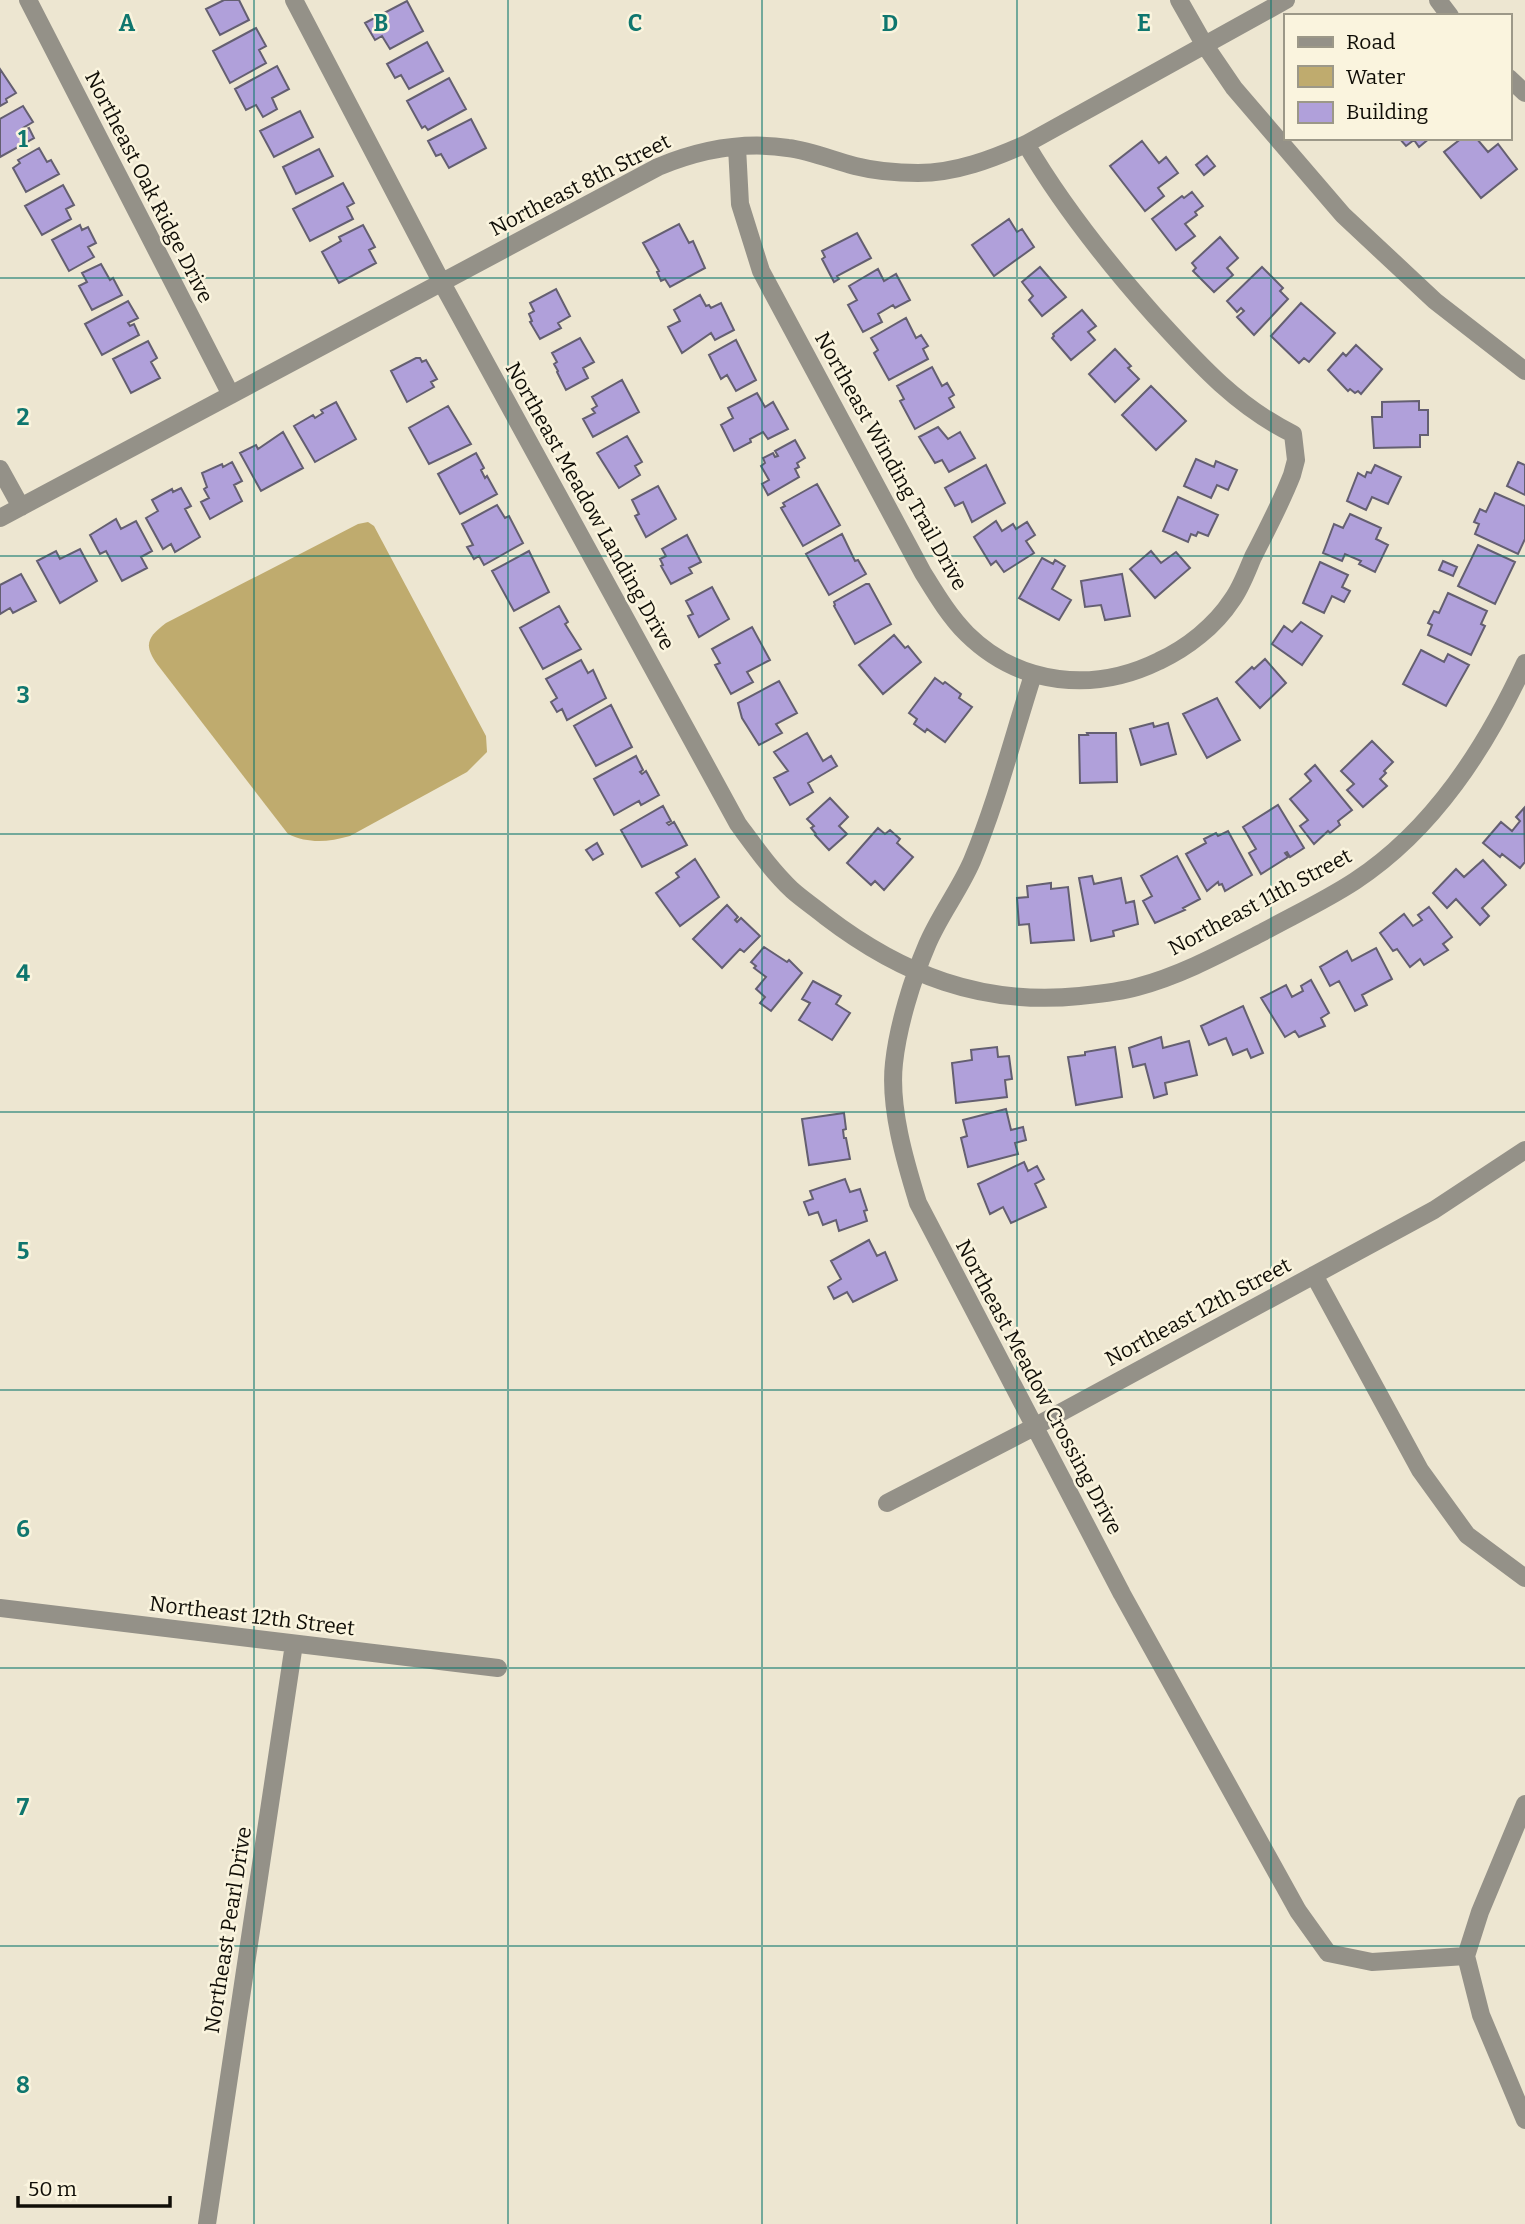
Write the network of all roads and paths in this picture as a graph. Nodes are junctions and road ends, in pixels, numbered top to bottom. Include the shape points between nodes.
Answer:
1 (28, 0) edge
2 (294, 0) edge
3 (1179, 0) edge
4 (1286, 0) edge
5 (1204, 44) junction
6 (1511, 80) edge
7 (1525, 93) edge
8 (1026, 144) junction
9 (737, 146) junction
10 (442, 283) junction
11 (1525, 371) edge
12 (231, 395) junction
13 (0, 469) edge
14 (21, 507) junction
15 (0, 518) edge
16 (1525, 663) edge
17 (1033, 675) junction
18 (917, 973) junction
19 (1525, 1150) edge
20 (1314, 1275) junction
21 (1034, 1427) junction
22 (887, 1503) dead end
23 (1525, 1578) edge
24 (0, 1608) edge
25 (294, 1644) junction
26 (498, 1668) dead end
27 (1525, 1804) edge
28 (1466, 1956) junction
29 (1525, 2120) edge
30 (207, 2224) edge

1 - 12 street, Northeast Oak Ridge Drive
2 - 10 street, Northeast Meadow Landing Drive
3 - 5 street
4 - 5 street, Northeast 8th Street
5 - 8 street, Northeast 8th Street
5 - 11 street via 1234,88 1343,215 1435,301
6 - 7 street
8 - 9 street, Northeast 8th Street via 988,160 919,173 857,166 789,148
8 - 17 street, Northeast Winding Trail Drive via 1095,247 1192,356 1264,420 1293,434 1296,460 1288,487 1232,601 1206,630 1139,671 1068,681
9 - 10 street, Northeast 8th Street via 706,150 657,167
9 - 17 street, Northeast Winding Trail Drive via 740,204 761,271 923,573 967,634
10 - 12 street, Northeast 8th Street
10 - 18 street, Northeast Meadow Landing Drive via 738,824 793,890 852,936
12 - 14 street, Northeast 8th Street
13 - 14 street
14 - 15 street, Northeast 8th Street
16 - 18 street, Northeast 11th Street via 1464,773 1419,827 1356,880 1209,960 1135,988 1058,998 992,995
17 - 18 street, Northeast Meadow Crossing Drive via 971,862
18 - 21 street, Northeast Meadow Crossing Drive via 894,1063 909,1175 929,1227
19 - 20 street, Northeast 12th Street via 1434,1210
20 - 21 street, Northeast 12th Street
20 - 23 street via 1420,1470 1467,1535
21 - 22 street, Northeast 12th Street
21 - 28 street, Northeast Meadow Crossing Drive via 1285,1887 1328,1953 1372,1962
24 - 25 street, Northeast 12th Street
25 - 26 street, Northeast 12th Street
25 - 30 street, Northeast Pearl Drive
27 - 28 street
28 - 29 street via 1481,2015

